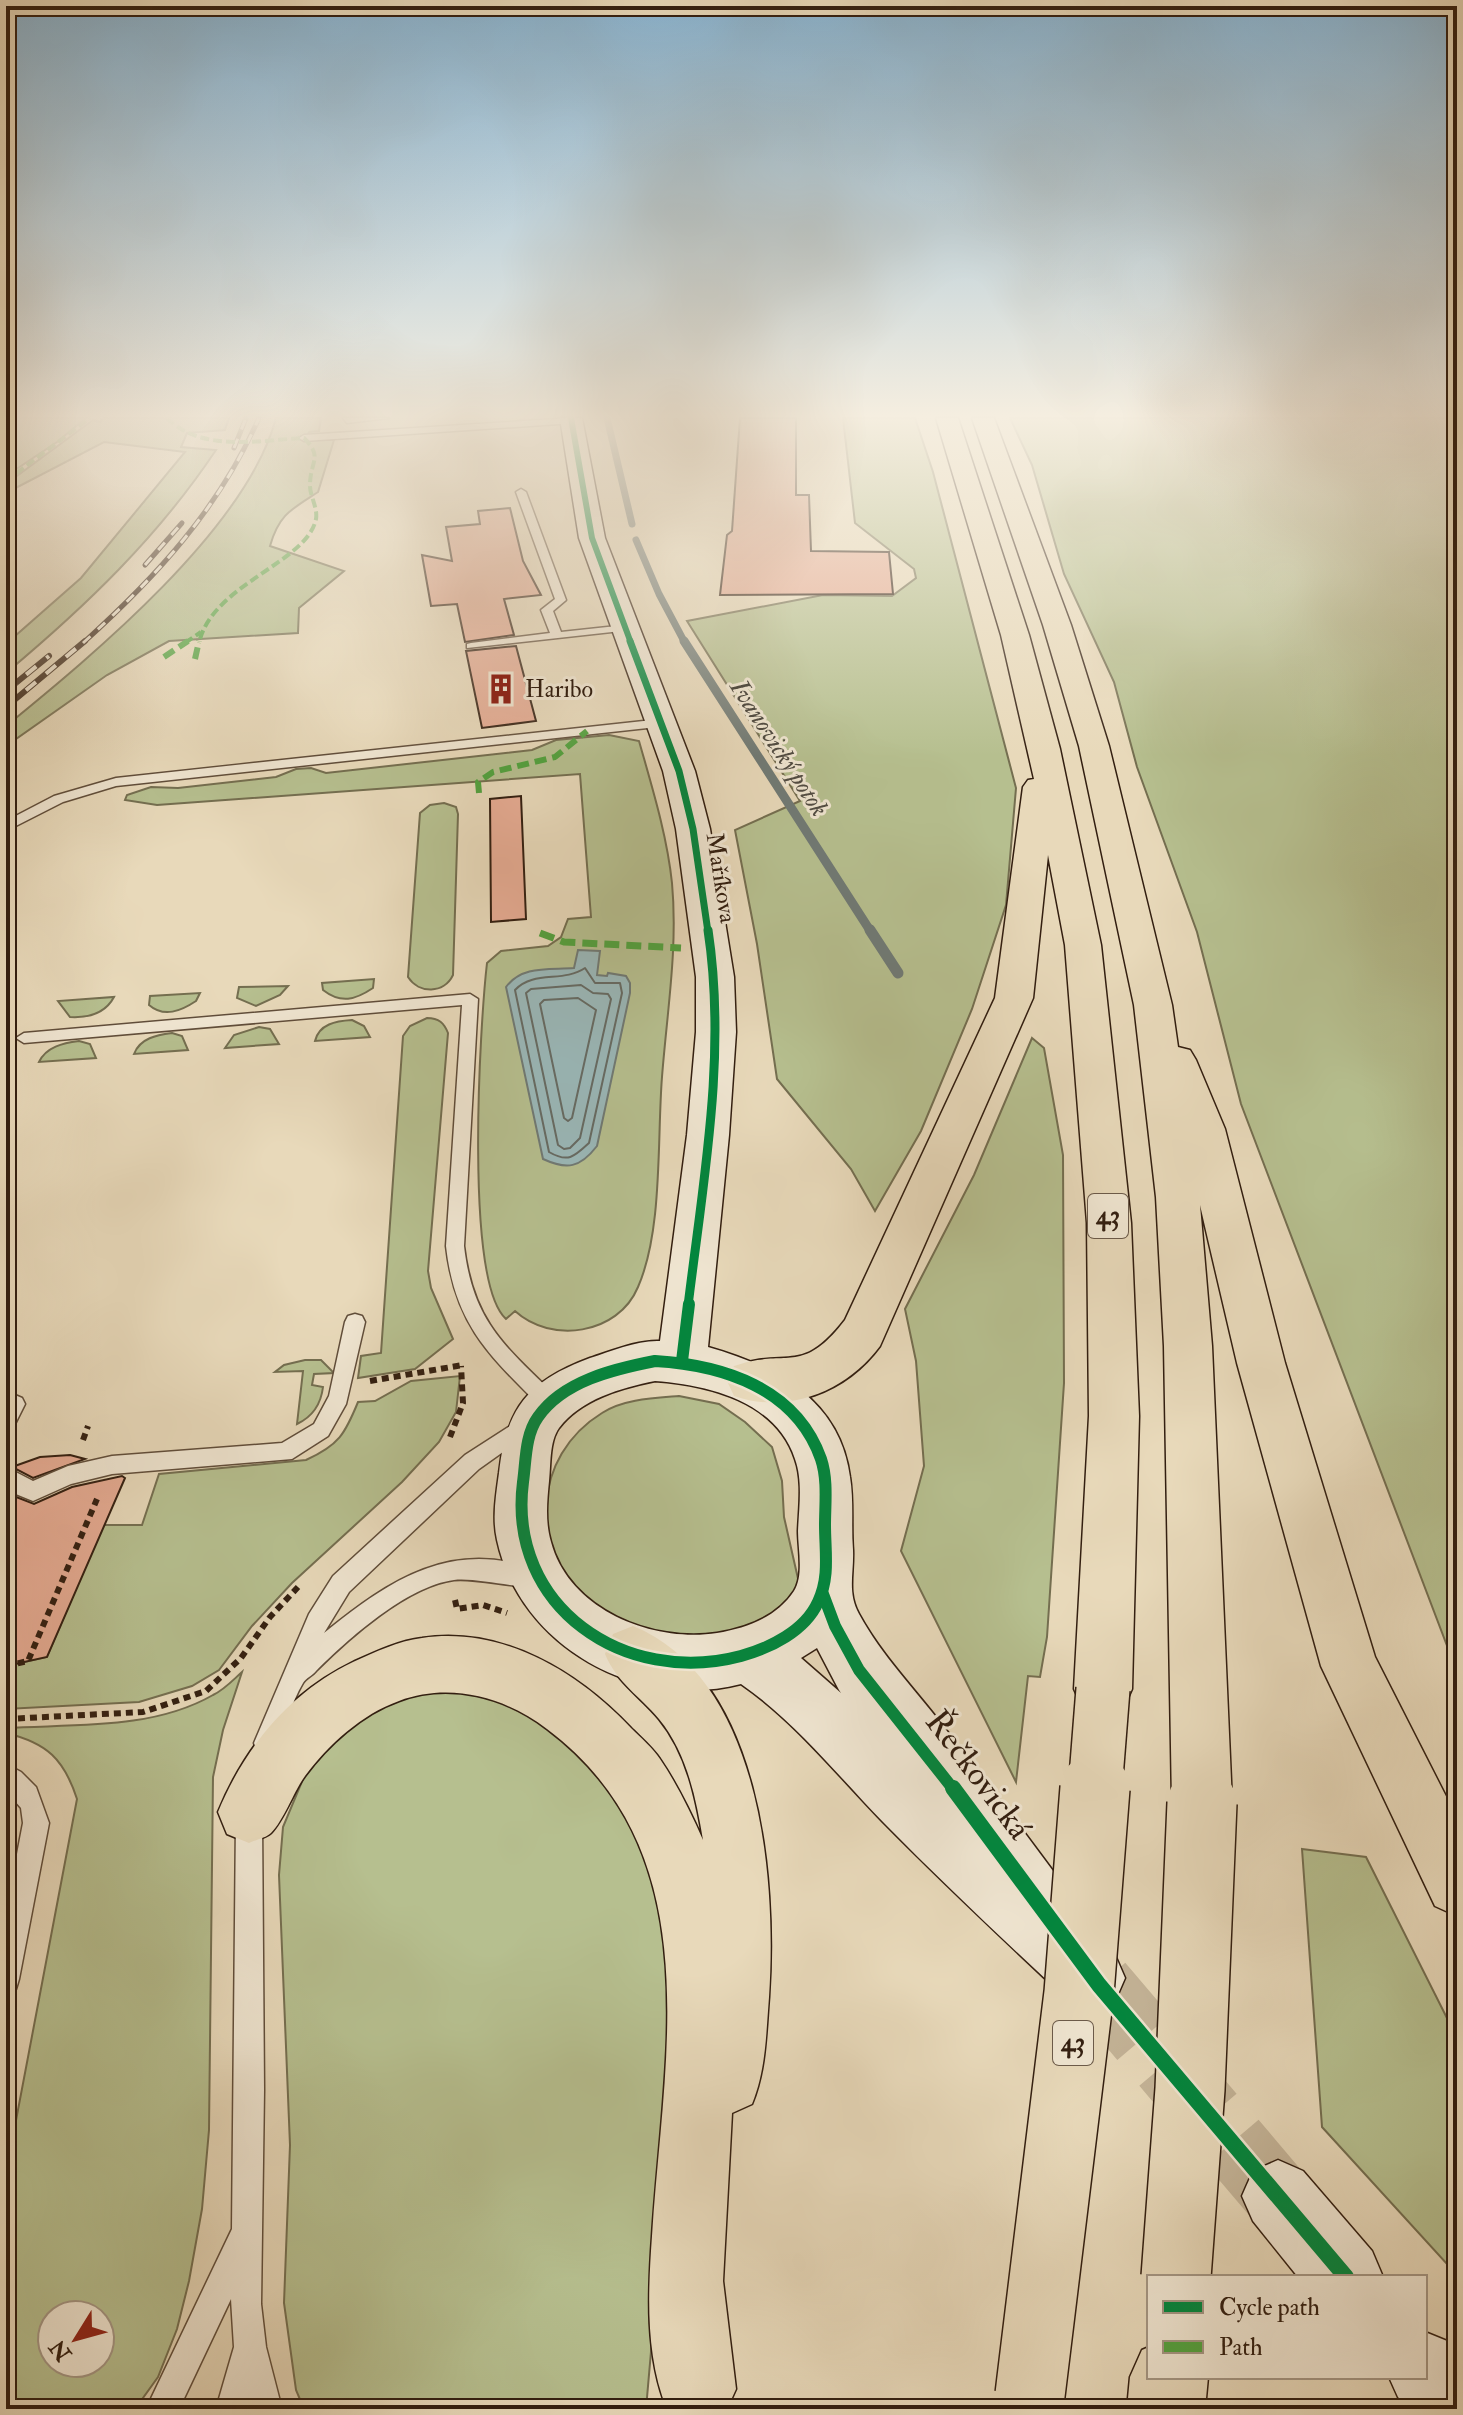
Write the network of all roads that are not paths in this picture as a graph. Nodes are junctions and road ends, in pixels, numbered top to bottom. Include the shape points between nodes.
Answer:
1 (535, 531) edge
2 (591, 531) edge
3 (982, 531) edge
4 (1023, 531) edge
5 (626, 628) junction
6 (557, 636) junction
7 (471, 646) dead end
8 (662, 723) junction
9 (1044, 749) junction
10 (6, 827) edge
11 (1153, 1005) junction
12 (24, 1038) dead end
13 (355, 1322) dead end
14 (682, 1361) junction
15 (751, 1381) junction
16 (544, 1411) junction
17 (6, 1476) edge
18 (538, 1580) junction
19 (823, 1594) junction
20 (633, 1654) junction
21 (747, 1654) junction
22 (292, 1680) junction
23 (6, 1776) edge
24 (249, 1812) junction
25 (1457, 1884) edge
26 (6, 1979) edge
27 (1278, 2196) tunnel mouth
28 (248, 2230) junction
29 (1176, 2275) edge
30 (1344, 2275) edge
31 (250, 2347) junction
32 (1427, 2372) edge
33 (1169, 2379) edge
34 (696, 2399) edge
35 (1028, 2402) edge
36 (1457, 2407) edge
37 (162, 2409) edge
38 (232, 2409) edge
39 (266, 2409) edge
40 (1166, 2409) edge

1 - 6 lane via 561,600 547,610
2 - 5 street, Maříkova
3 - 9 highway, 43
4 - 11 highway via 1094,746
5 - 6 lane
5 - 8 street, Maříkova
6 - 7 lane
8 - 10 lane via 116,782 70,793
8 - 14 street, Maříkova via 693,829 715,977 708,1135
9 - 15 highway via 1014,998 863,1332 831,1368 781,1382
9 - 35 highway, 43, bridge via 1083,945 1109,1223 1114,1416 1103,1689 1079,1993
11 - 25 highway via 1204,1129 1261,1363 1349,1666
11 - 29 highway, bridge via 1178,1197 1188,1346 1202,1803
12 - 16 lane via 470,999 456,1270 463,1299
13 - 17 lane via 339,1398 321,1430 285,1452 112,1465 68,1475 33,1491
14 - 15 street
14 - 16 street via 612,1370
15 - 19 street via 804,1424 821,1459
16 - 18 street via 527,1453 521,1497 524,1542
16 - 22 lane via 472,1462 349,1574 317,1622
18 - 20 street via 580,1623
18 - 22 lane via 494,1568 449,1570 423,1579 343,1632
19 - 21 street via 798,1627
19 - 21 street, Řečkovická via 859,1670 1099,1985 903,1799 813,1703
20 - 21 street via 686,1664
20 - 34 highway via 684,1704 711,1752 729,1807 735,1871 734,2016
22 - 24 lane via 269,1732
23 - 26 lane via 35,1805 36,1823
24 - 28 lane
24 - 34 highway via 284,1754 324,1714 380,1681 422,1666 476,1667 533,1685 579,1716 634,1771 679,1856 700,1960 703,2025 685,2284
27 - 30 street
28 - 31 lane
28 - 37 lane
31 - 38 lane
31 - 39 lane
32 - 36 street
33 - 40 highway

